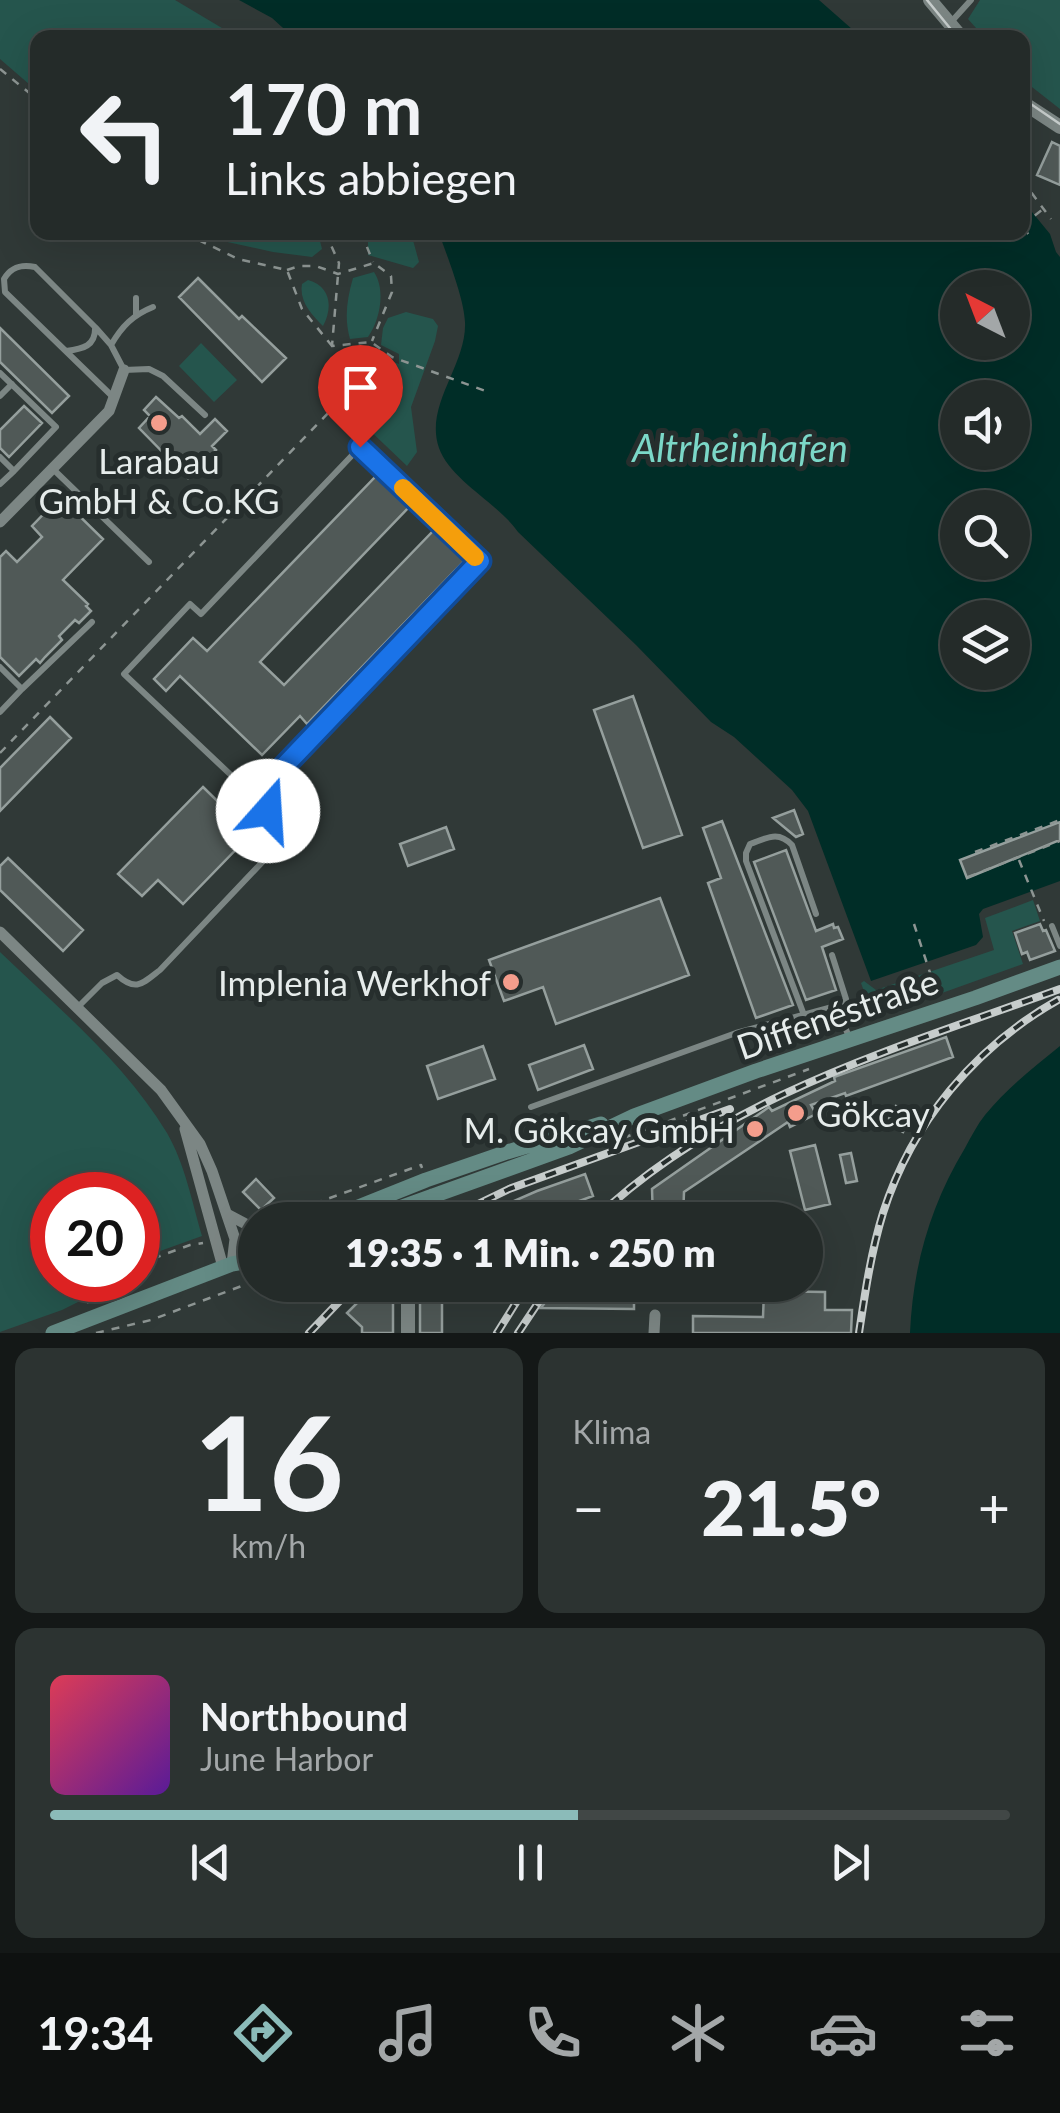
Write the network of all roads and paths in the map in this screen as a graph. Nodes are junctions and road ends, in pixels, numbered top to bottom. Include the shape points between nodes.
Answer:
1 (930, 0) edge
2 (971, 0) edge
3 (950, 24) junction
4 (955, 30) edge
5 (0, 69) edge
6 (30, 93) edge
7 (1030, 107) edge
8 (1060, 127) edge
9 (1030, 192) edge
10 (1034, 198) junction
11 (1030, 201) edge
12 (1043, 210) junction
13 (1030, 219) edge
14 (1051, 219) dead end
15 (199, 240) edge
16 (329, 240) edge
17 (364, 240) edge
18 (374, 263) junction
19 (287, 270) junction
20 (338, 274) junction
21 (136, 298) dead end
22 (152, 306) dead end
23 (136, 314) junction
24 (95, 327) junction
25 (371, 342) junction
26 (111, 345) junction
27 (332, 346) junction
28 (66, 351) junction
29 (124, 370) junction
30 (0, 372) edge
31 (12, 384) junction
32 (492, 393) dead end
33 (0, 396) edge
34 (114, 398) junction
35 (205, 415) dead end
36 (0, 457) edge
37 (53, 469) junction
38 (14, 470) junction
39 (0, 484) edge
40 (0, 522) edge
41 (148, 562) dead end
42 (92, 622) dead end
43 (0, 667) edge
44 (22, 689) junction
45 (0, 712) edge
46 (0, 752) edge
47 (268, 811) junction
48 (1060, 820) edge
49 (1060, 841) edge
50 (975, 852) dead end
51 (1019, 858) junction
52 (968, 877) dead end
53 (816, 914) dead end
54 (914, 924) dead end
55 (1052, 926) joint
56 (0, 932) edge
57 (1060, 946) edge
58 (832, 955) dead end
59 (1060, 968) edge
60 (938, 999) dead end
61 (836, 1006) junction
62 (78, 1007) junction
63 (804, 1015) junction
64 (851, 1040) junction
65 (531, 1107) dead end
66 (634, 1116) junction
67 (182, 1120) junction
68 (421, 1165) dead end
69 (432, 1196) junction
70 (319, 1202) edge
71 (398, 1202) edge
72 (418, 1202) edge
73 (428, 1202) edge
74 (228, 1214) junction
75 (238, 1220) edge
76 (215, 1242) junction
77 (160, 1256) edge
78 (238, 1257) edge
79 (238, 1263) edge
80 (227, 1265) junction
81 (238, 1288) edge
82 (408, 1302) edge
83 (654, 1315) dead end
84 (53, 1333) edge
85 (96, 1333) edge
86 (408, 1333) edge
87 (654, 1333) edge

1 - 3 street
2 - 3 lane
3 - 4 street
5 - 6 path
7 - 8 street
9 - 10 path
10 - 11 path
10 - 12 path
12 - 13 path
12 - 14 path
15 - 19 path via 238,259
16 - 20 path
17 - 18 path
18 - 20 path
18 - 25 path via 391,276 392,292
19 - 20 path via 316,266
19 - 27 path via 302,309
20 - 27 path
21 - 23 lane
22 - 23 lane
23 - 26 lane
24 - 26 lane
24 - 28 lane via 90,344
24 - 28 lane via 35,267 12,269 5,292
25 - 27 path
25 - 32 path
26 - 29 lane
27 - 46 path via 340,362 335,406
28 - 34 lane
29 - 34 street
29 - 35 lane via 163,376
30 - 31 lane
31 - 33 lane
31 - 38 lane via 56,427
34 - 37 street
36 - 38 lane
37 - 40 street
37 - 41 lane
38 - 39 lane
42 - 44 lane
43 - 44 lane
44 - 45 lane
47 - 47 lane via 271,780 480,561 360,447 200,614 190,604 124,674
47 - 62 lane via 287,836 160,970 140,985 116,975
48 - 50 path
49 - 51 path
51 - 52 path
51 - 55 path via 1042,920
53 - 63 lane via 792,845 775,835 750,844 746,861
54 - 60 path
55 - 57 lane
56 - 62 street
58 - 61 lane via 846,999
59 - 64 main road, Diffenéstraße
61 - 63 lane
61 - 64 lane
62 - 67 street
63 - 65 lane
64 - 66 main road, Diffenéstraße
66 - 69 main road, Diffenéstraße
66 - 71 main road, Diffenéstraße via 402,1190
67 - 74 street via 200,1144
67 - 76 street
68 - 70 path
69 - 72 main road, Diffenéstraße
69 - 73 main road
74 - 75 street
74 - 80 street via 235,1239
76 - 77 path
76 - 80 street
78 - 80 main road
79 - 80 main road
80 - 84 main road
81 - 85 path
82 - 86 street
83 - 87 street

